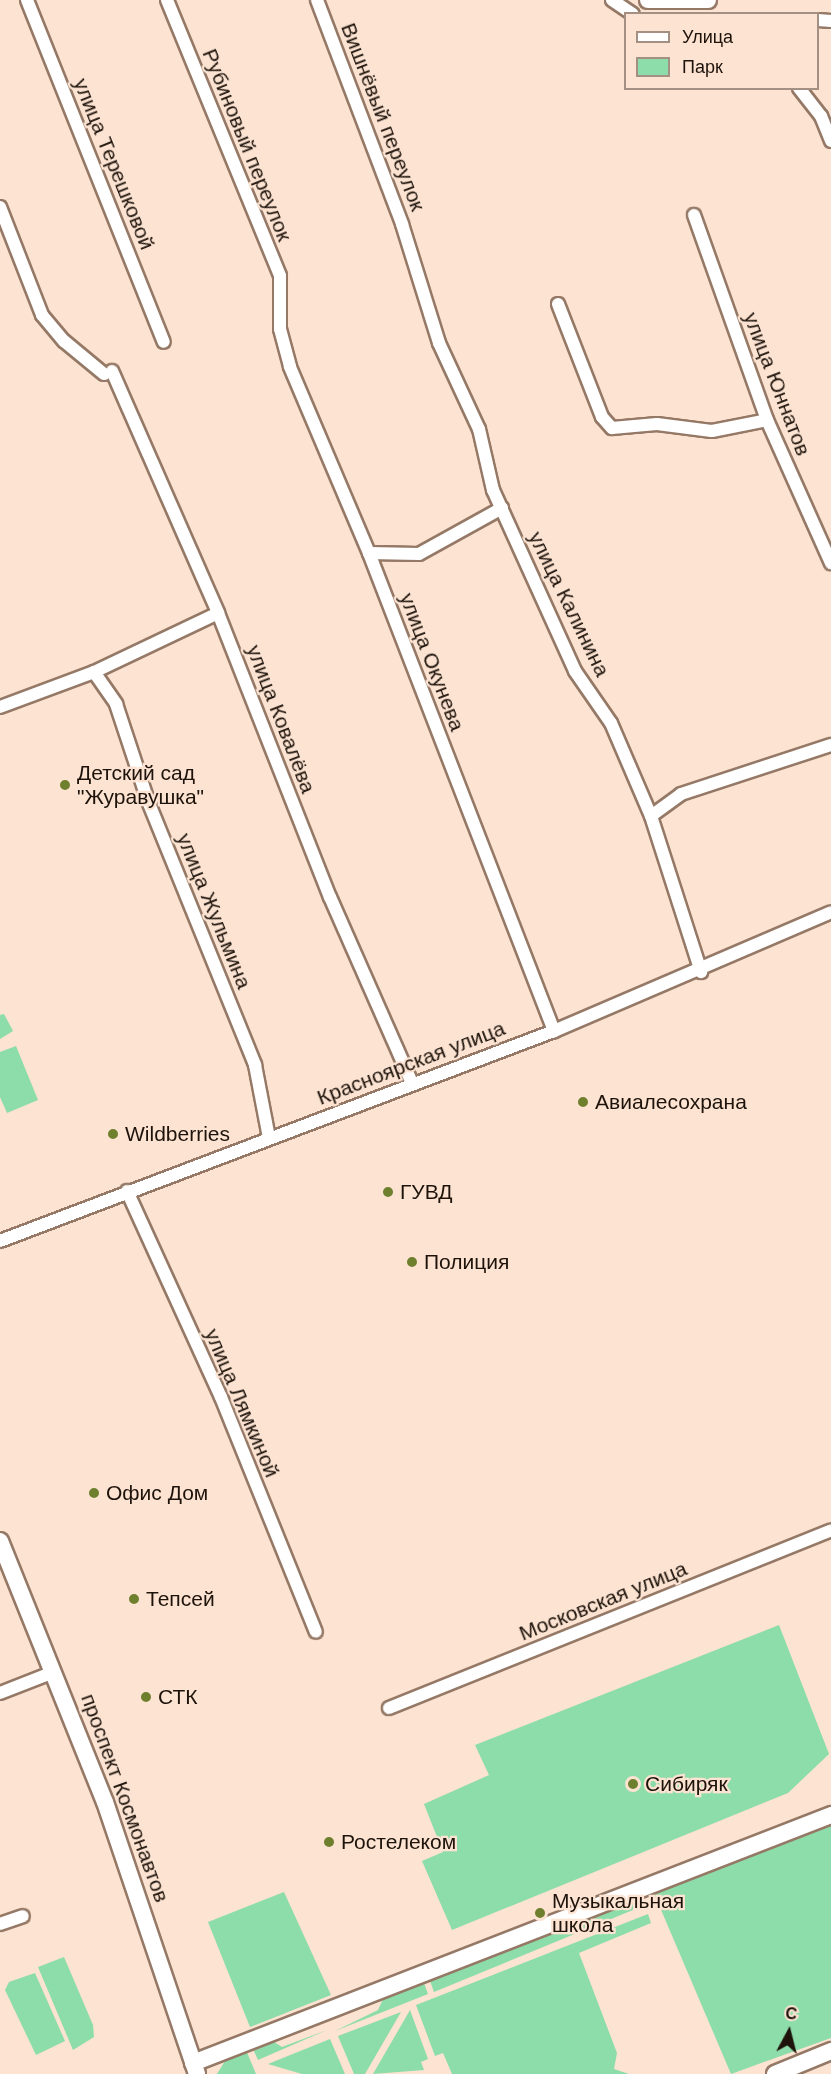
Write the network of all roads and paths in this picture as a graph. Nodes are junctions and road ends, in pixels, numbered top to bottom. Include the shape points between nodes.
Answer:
1 (27, 0) edge
2 (166, 0) edge
3 (317, 0) edge
4 (612, 0) edge
5 (648, 0) edge
6 (708, 0) edge
7 (630, 12) edge
8 (801, 90) edge
9 (831, 141) edge
10 (0, 207) edge
11 (694, 215) dead end
12 (410, 250) joint
13 (558, 304) dead end
14 (279, 307) joint
15 (164, 342) dead end
16 (767, 420) junction
17 (502, 508) junction
18 (369, 553) junction
19 (831, 563) edge
20 (218, 613) junction
21 (94, 672) junction
22 (0, 708) edge
23 (831, 745) edge
24 (651, 816) junction
25 (831, 912) edge
26 (700, 972) junction
27 (554, 1031) junction
28 (412, 1083) junction
29 (268, 1138) junction
30 (127, 1191) junction
31 (0, 1240) edge
32 (831, 1530) edge
33 (0, 1540) edge
34 (316, 1632) dead end
35 (54, 1672) junction
36 (1, 1693) edge
37 (389, 1708) dead end
38 (831, 1815) edge
39 (23, 1916) dead end
40 (0, 1924) edge
41 (831, 2051) edge
42 (195, 2069) edge
43 (775, 2074) edge

1 - 15 street, улица Терешковой
2 - 14 street, Рубиновый переулок via 280,276
3 - 12 street, Вишнёвый переулок
4 - 7 street
5 - 6 main road
8 - 9 street via 821,116
10 - 20 street, улица Ковалёва via 42,315 64,341 108,373
11 - 16 street, улица Юннатов
12 - 17 street, улица Калинина via 439,343 487,450
13 - 16 street via 602,417 612,428 657,424 712,431
14 - 18 street, улица Окунева via 290,367
16 - 19 street, улица Юннатов
17 - 18 street via 419,554
17 - 24 street, улица Калинина via 575,671 611,723
18 - 27 street, улица Окунева
20 - 21 street
20 - 28 street, улица Ковалёва via 330,897
21 - 22 street
21 - 29 street, улица Жульмина via 116,704 148,801 255,1065
23 - 24 street via 681,794
24 - 26 street, улица Калинина
25 - 26 street, Красноярская улица
26 - 27 street, Красноярская улица
27 - 28 street, Красноярская улица
28 - 29 street, Красноярская улица
29 - 30 street, Красноярская улица
30 - 31 street, Красноярская улица
30 - 34 street, улица Лямкиной via 220,1397
32 - 37 street, Московская улица
33 - 35 main road, проспект Космонавтов
35 - 36 street
35 - 42 main road, проспект Космонавтов via 105,1802
38 - 42 main road
39 - 40 street
41 - 43 main road

